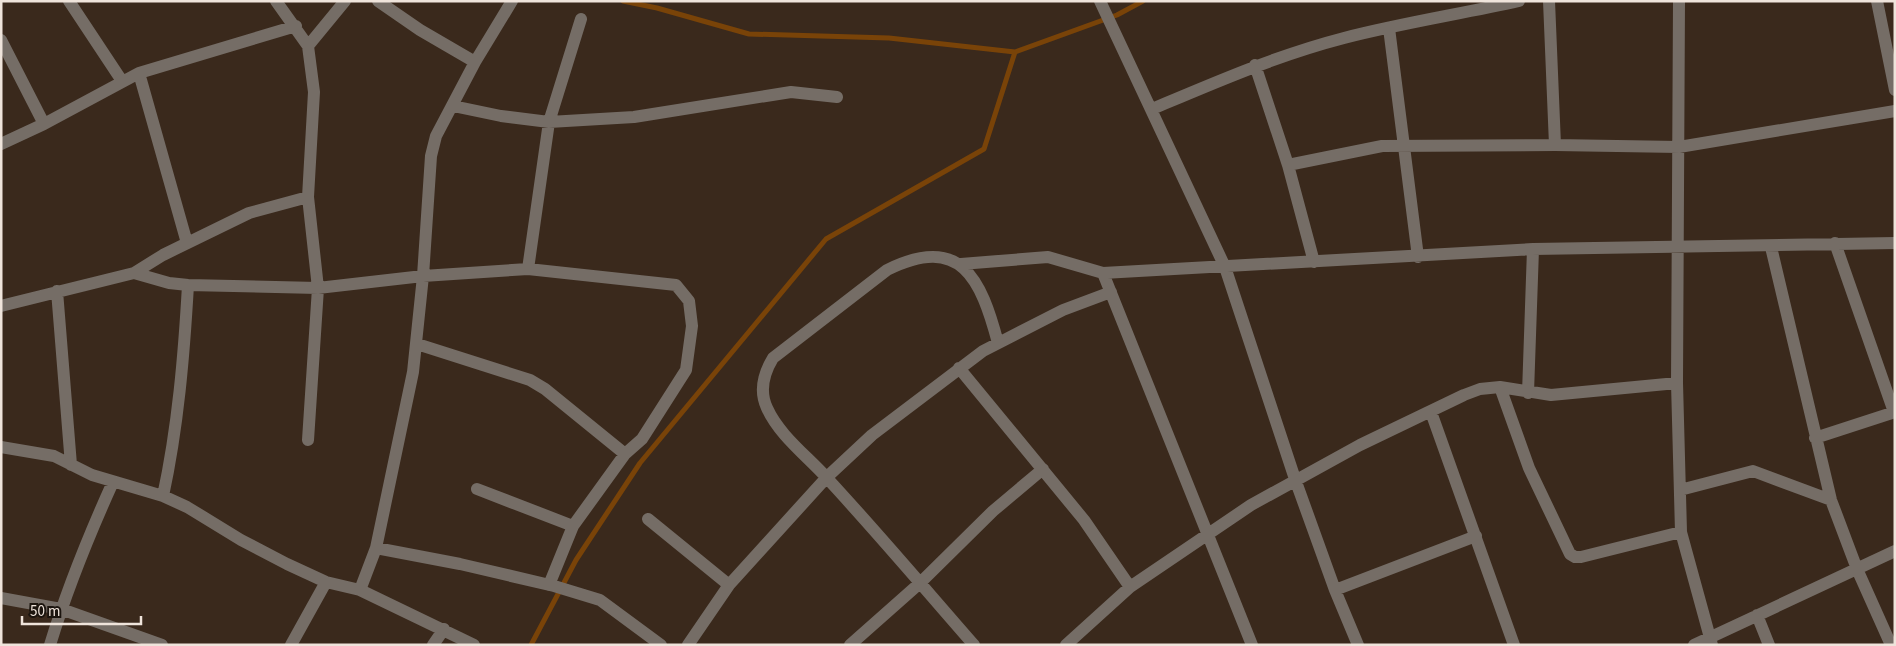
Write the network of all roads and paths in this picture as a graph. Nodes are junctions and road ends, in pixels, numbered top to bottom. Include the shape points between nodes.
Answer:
1 (69, 1) edge
2 (276, 1) edge
3 (345, 1) edge
4 (378, 1) edge
5 (512, 1) edge
6 (1100, 1) edge
7 (1519, 1) edge
8 (1549, 1) edge
9 (1679, 1) edge
10 (1877, 1) edge
11 (581, 19) dead end
12 (296, 26) junction
13 (1389, 28) junction
14 (1, 40) edge
15 (308, 46) junction
16 (475, 62) junction
17 (1255, 65) junction
18 (140, 73) junction
19 (122, 81) junction
20 (1895, 90) edge
21 (837, 97) dead end
22 (453, 106) junction
23 (1152, 108) junction
24 (1895, 111) edge
25 (549, 122) junction
26 (44, 124) junction
27 (1, 144) edge
28 (1555, 145) junction
29 (1404, 146) junction
30 (1679, 147) junction
31 (1288, 165) junction
32 (308, 197) junction
33 (187, 243) junction
34 (1835, 243) junction
35 (1895, 243) edge
36 (1679, 247) junction
37 (1771, 247) junction
38 (1533, 250) junction
39 (1418, 257) junction
40 (1314, 262) junction
41 (961, 264) junction
42 (1225, 267) junction
43 (528, 269) junction
44 (134, 274) junction
45 (1103, 274) junction
46 (423, 276) junction
47 (188, 285) junction
48 (318, 288) junction
49 (58, 291) junction
50 (1111, 292) junction
51 (1, 306) edge
52 (998, 343) junction
53 (417, 344) junction
54 (959, 368) junction
55 (1677, 383) junction
56 (1500, 387) junction
57 (1528, 393) junction
58 (1431, 412) junction
59 (1894, 412) edge
60 (1815, 438) junction
61 (308, 440) dead end
62 (1, 447) edge
63 (625, 454) junction
64 (71, 465) junction
65 (1043, 469) junction
66 (827, 477) junction
67 (1295, 479) junction
68 (113, 482) junction
69 (477, 489) dead end
70 (1680, 490) junction
71 (163, 496) junction
72 (1831, 500) junction
73 (648, 519) dead end
74 (573, 526) junction
75 (1681, 532) junction
76 (1208, 534) junction
77 (1476, 536) junction
78 (376, 548) junction
79 (1895, 552) edge
80 (1857, 569) junction
81 (326, 582) junction
82 (920, 583) junction
83 (729, 584) junction
84 (552, 586) junction
85 (1130, 587) junction
86 (360, 590) junction
87 (1335, 590) junction
88 (1, 598) edge
89 (61, 609) junction
90 (1757, 615) junction
91 (444, 628) junction
92 (1711, 641) edge
93 (50, 645) edge
94 (162, 645) edge
95 (291, 645) edge
96 (433, 645) edge
97 (474, 645) edge
98 (661, 645) edge
99 (688, 645) edge
100 (850, 645) edge
101 (974, 645) edge
102 (1066, 645) edge
103 (1252, 645) edge
104 (1358, 645) edge
105 (1514, 645) edge
106 (1694, 645) edge
107 (1769, 645) edge
108 (1891, 645) edge

1 - 19 street
2 - 12 street
3 - 15 street
4 - 16 street
5 - 16 street
6 - 23 street
7 - 13 street
8 - 28 street
9 - 30 street
10 - 20 street
11 - 25 street
12 - 15 street
12 - 18 street
13 - 17 street
13 - 29 street
14 - 26 street
15 - 32 street via 314,92
16 - 22 street
17 - 23 street
17 - 31 street
18 - 19 street
18 - 33 street
19 - 26 street
21 - 25 street via 791,92 634,117
22 - 25 street
22 - 46 street via 436,136 430,156
23 - 42 street
24 - 30 street
25 - 43 street
26 - 27 street
28 - 29 street
28 - 30 street
29 - 31 street via 1373,148
29 - 39 street
30 - 36 street
31 - 40 street
32 - 33 street via 250,213
32 - 48 street
33 - 44 street
34 - 35 street
34 - 37 street
34 - 59 street
36 - 37 street
36 - 38 street
36 - 55 street
37 - 60 street
38 - 39 street
38 - 57 street
39 - 40 street
40 - 42 street
41 - 45 street via 1048,256
41 - 52 street via 982,293
41 - 66 street via 934,257 921,258 907,260 887,270 773,358 763,385 767,409 779,427
42 - 45 street
42 - 67 street
43 - 46 street
43 - 63 street via 676,285 689,301 692,326 686,370 642,439
44 - 47 street
44 - 49 street
45 - 50 street
46 - 48 street
46 - 53 street
47 - 48 street
47 - 71 street via 184,347
48 - 61 street
49 - 51 street
49 - 64 street
50 - 52 street via 1063,310
50 - 76 street
52 - 54 street
53 - 63 street via 530,380
53 - 78 street
54 - 65 street
54 - 66 street via 872,435
55 - 57 street via 1571,394
55 - 70 street
56 - 57 street
56 - 58 street via 1480,389
56 - 75 street via 1529,468 1570,554 1581,557
58 - 67 street
58 - 77 street
59 - 60 street
60 - 72 street
62 - 64 street via 40,452
63 - 74 street
64 - 68 street
65 - 82 street via 993,510
65 - 85 street via 1084,520
66 - 82 street
66 - 83 street
67 - 76 street
67 - 87 street
68 - 71 street
68 - 89 street
69 - 74 street
70 - 72 street via 1753,472
70 - 75 street
71 - 81 street via 241,540
72 - 80 street
73 - 83 street
74 - 84 street
75 - 92 street
76 - 85 street
76 - 103 street
77 - 87 street
77 - 105 street
78 - 84 street
78 - 86 street
79 - 80 street
80 - 90 street
80 - 108 street
81 - 86 street
81 - 95 street
82 - 100 street
82 - 101 street
83 - 99 street
84 - 98 street via 604,602
85 - 102 street
86 - 91 street
87 - 104 street
88 - 89 street
89 - 93 street
89 - 94 street
90 - 92 street
90 - 107 street
91 - 96 street
91 - 97 street
92 - 106 street

